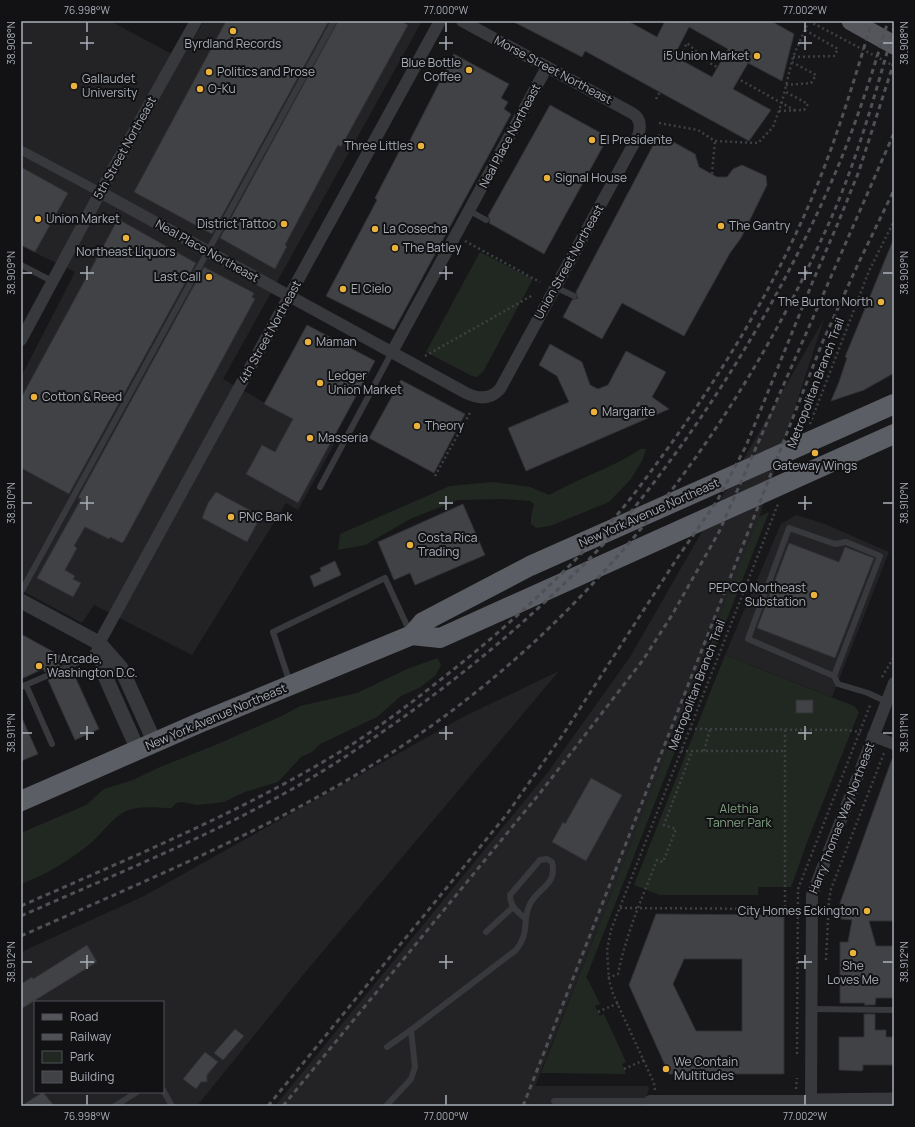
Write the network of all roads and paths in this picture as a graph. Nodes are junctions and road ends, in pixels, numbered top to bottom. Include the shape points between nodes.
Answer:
1 (196, 21) edge
2 (334, 21) edge
3 (440, 21) edge
4 (462, 21) edge
5 (809, 21) edge
6 (851, 21) edge
7 (806, 25) dead end
8 (805, 30) junction
9 (894, 45) edge
10 (793, 57) junction
11 (792, 62) junction
12 (894, 66) edge
13 (547, 67) junction
14 (786, 85) junction
15 (784, 90) junction
16 (656, 99) dead end
17 (782, 102) junction
18 (796, 110) junction
19 (779, 111) junction
20 (640, 122) joint
21 (659, 123) dead end
22 (715, 141) junction
23 (21, 150) edge
24 (712, 174) dead end
25 (100, 192) junction
26 (470, 211) junction
27 (486, 220) dead end
28 (894, 221) edge
29 (456, 236) junction
30 (208, 251) junction
31 (21, 265) edge
32 (52, 281) junction
33 (540, 282) dead end
34 (555, 287) junction
35 (533, 295) dead end
36 (574, 296) dead end
37 (290, 297) junction
38 (21, 340) edge
39 (392, 352) junction
40 (425, 356) dead end
41 (489, 397) joint
42 (894, 404) edge
43 (471, 411) dead end
44 (808, 427) dead end
45 (894, 434) edge
46 (435, 476) dead end
47 (320, 486) dead end
48 (779, 501) dead end
49 (21, 592) edge
50 (21, 601) edge
51 (412, 635) junction
52 (99, 643) junction
53 (834, 676) junction
54 (288, 678) junction
55 (894, 683) edge
56 (23, 686) edge
57 (887, 702) junction
58 (690, 729) junction
59 (710, 729) junction
60 (785, 730) junction
61 (858, 730) dead end
62 (873, 736) junction
63 (891, 743) edge
64 (52, 744) dead end
65 (147, 746) junction
66 (681, 752) junction
67 (692, 752) junction
68 (704, 752) junction
69 (785, 752) junction
70 (21, 801) edge
71 (513, 907) junction
72 (620, 908) junction
73 (638, 908) junction
74 (526, 919) junction
75 (486, 932) dead end
76 (826, 962) dead end
77 (608, 978) junction
78 (618, 1003) junction
79 (811, 1009) junction
80 (894, 1010) edge
81 (598, 1012) dead end
82 (411, 1030) junction
83 (387, 1046) dead end
84 (644, 1060) junction
85 (624, 1069) dead end
86 (797, 1075) dead end
87 (164, 1092) edge
88 (135, 1093) edge
89 (652, 1096) junction
90 (894, 1100) edge
91 (554, 1101) dead end
92 (792, 1101) junction
93 (811, 1103) edge
94 (615, 1104) edge
95 (115, 1106) edge
96 (172, 1106) edge
97 (386, 1106) edge

1 - 25 street, 5th Street Northeast
2 - 30 lane
3 - 37 street, 4th Street Northeast
4 - 13 street, Morse Street Northeast
5 - 12 path
6 - 9 main road
7 - 8 path
8 - 10 path
8 - 10 path via 838,49 834,56
10 - 11 path
11 - 14 path
11 - 14 path via 816,75 811,83
13 - 20 street, Morse Street Northeast via 635,114
13 - 26 street, Neal Place Northeast
14 - 15 path
15 - 17 path
15 - 18 path via 808,104 804,110
16 - 17 path via 687,43 708,62
17 - 18 path
17 - 19 path
18 - 19 path
19 - 22 path via 773,127 758,143
20 - 34 street, Union Street Northeast via 638,136
21 - 22 path via 698,130
22 - 24 path
23 - 25 street, Neal Place Northeast
25 - 30 street, Neal Place Northeast
25 - 32 street, 5th Street Northeast
26 - 27 lane
26 - 29 street, Neal Place Northeast
28 - 44 path, Metropolitan Branch Trail via 869,271
29 - 33 path
29 - 39 street, Neal Place Northeast
30 - 37 street, Neal Place Northeast
30 - 49 lane
31 - 32 lane
32 - 38 street, 5th Street Northeast
34 - 36 lane
34 - 41 street, Union Street Northeast via 500,389
35 - 40 path
37 - 39 street, Neal Place Northeast
37 - 52 street, 4th Street Northeast
39 - 41 street, Neal Place Northeast via 466,393 481,398
39 - 47 lane, Neal Place Northeast
42 - 51 highway, New York Avenue Northeast via 530,566 423,622
43 - 46 path
45 - 51 highway, New York Avenue Northeast via 440,638
48 - 58 path, Metropolitan Branch Trail
50 - 52 street
51 - 54 highway, New York Avenue Northeast
51 - 54 lane via 385,578 273,632
52 - 56 lane via 90,658
52 - 65 street via 121,668
53 - 53 lane via 748,639 789,528 835,544 846,542 880,556
53 - 57 lane via 838,684
54 - 65 highway, New York Avenue Northeast
55 - 57 street, Harry Thomas Way Northeast
56 - 64 lane
57 - 62 street, Harry Thomas Way Northeast
58 - 59 path
58 - 66 path, Metropolitan Branch Trail
59 - 60 path
59 - 68 path
60 - 61 path
60 - 69 path
62 - 63 street
62 - 79 street, Harry Thomas Way Northeast via 812,895
63 - 76 path via 832,889 829,900
65 - 70 highway, New York Avenue Northeast
66 - 67 path
66 - 72 path, Metropolitan Branch Trail
67 - 68 path
67 - 73 path via 664,824 676,829 662,862 657,860
68 - 69 path
69 - 73 path via 787,909
71 - 74 lane
71 - 74 lane via 510,895 540,860 552,862 552,878 529,905
71 - 75 lane
72 - 73 path
72 - 77 path, Metropolitan Branch Trail via 608,943
73 - 77 path via 626,939 618,974
74 - 82 lane via 523,941 516,950
77 - 78 path, Metropolitan Branch Trail
78 - 81 path
78 - 84 path, Metropolitan Branch Trail
79 - 80 lane
79 - 93 street, Harry Thomas Way Northeast
82 - 83 lane
82 - 97 lane via 415,1067 411,1079
84 - 85 path
84 - 89 path, Metropolitan Branch Trail via 655,1086
86 - 92 path
87 - 96 lane
88 - 95 lane
89 - 92 street
89 - 94 lane
90 - 93 street
91 - 94 lane
92 - 93 street

